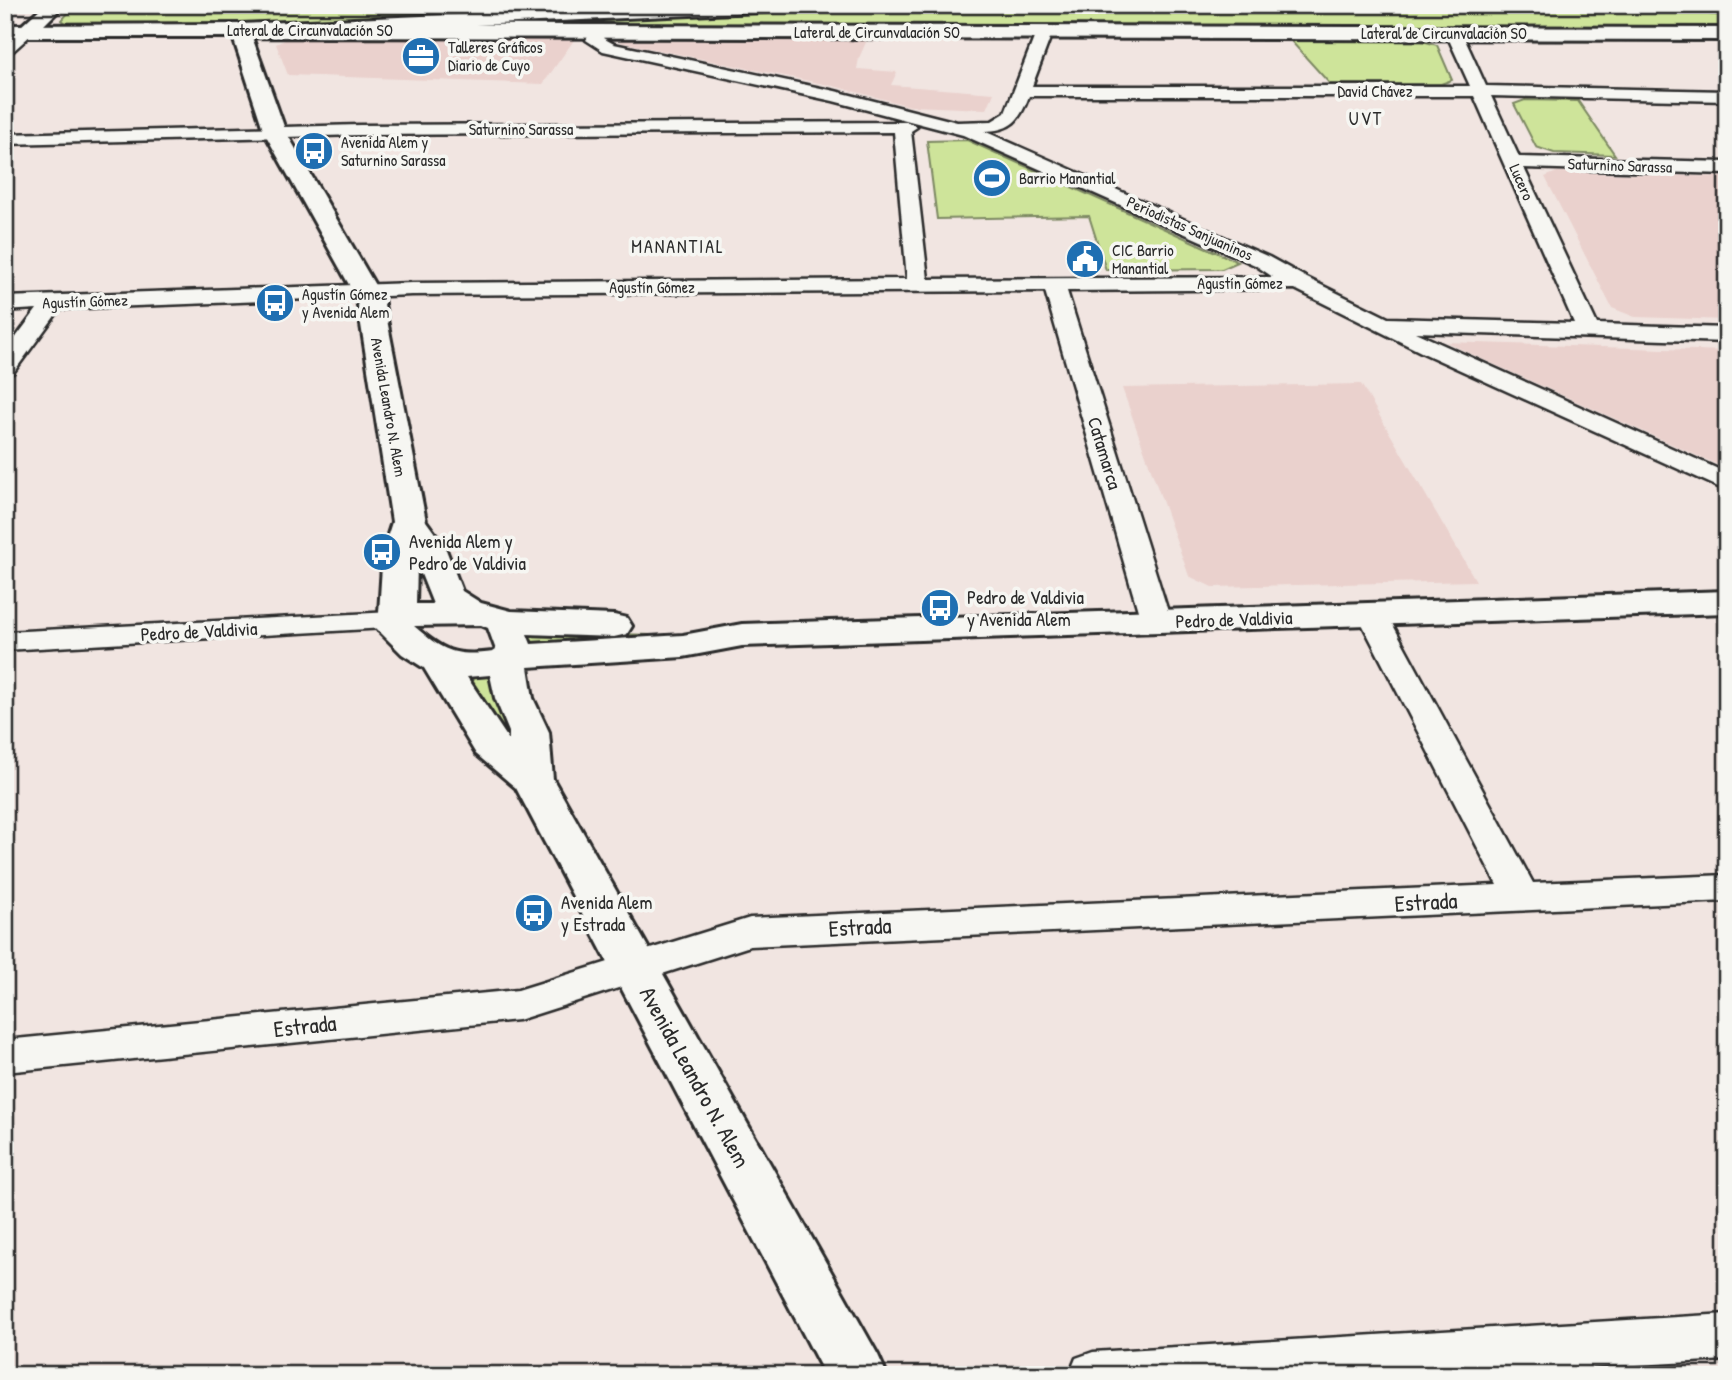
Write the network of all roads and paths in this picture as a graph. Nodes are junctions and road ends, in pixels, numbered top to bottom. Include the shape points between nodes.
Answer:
1 (797, 5) edge
2 (1669, 5) edge
3 (53, 7) edge
4 (1727, 8) edge
5 (240, 30) junction
6 (5, 31) edge
7 (27, 31) junction
8 (598, 32) junction
9 (1044, 33) junction
10 (1454, 33) junction
11 (1727, 34) edge
12 (5, 50) edge
13 (1023, 91) junction
14 (1481, 92) junction
15 (1727, 96) edge
16 (954, 126) junction
17 (902, 127) junction
18 (275, 132) junction
19 (5, 139) edge
20 (1513, 162) junction
21 (1727, 168) edge
22 (1299, 283) junction
23 (918, 285) junction
24 (1055, 285) junction
25 (365, 291) junction
26 (54, 302) junction
27 (5, 303) edge
28 (1381, 323) junction
29 (1589, 331) junction
30 (1727, 335) edge
31 (5, 368) edge
32 (1727, 483) edge
33 (409, 522) junction
34 (1727, 603) edge
35 (1372, 614) junction
36 (395, 620) junction
37 (1156, 621) junction
38 (499, 638) junction
39 (5, 641) edge
40 (440, 664) junction
41 (533, 779) junction
42 (1727, 888) edge
43 (1522, 897) junction
44 (636, 968) junction
45 (5, 1056) edge
46 (1727, 1337) edge
47 (1555, 1361) edge
48 (857, 1375) edge
49 (1093, 1375) edge

1 - 5 main road
2 - 4 main road
3 - 7 main road
5 - 7 main road, Lateral de Circunvalación SO
5 - 8 main road, Lateral de Circunvalación SO
5 - 18 main road, Avenida Leandro N. Alem
6 - 7 main road, Lateral de Circunvalación SO
7 - 12 street
8 - 9 main road, Lateral de Circunvalación SO
8 - 16 street, Periodistas Sanjuaninos via 594,40 610,48
9 - 10 main road, Lateral de Circunvalación SO
9 - 13 street
10 - 11 main road, Lateral de Circunvalación SO
10 - 14 street, Lucero
13 - 14 street, David Chávez
13 - 16 street, Saturnino Sarassa via 1013,116 996,126
14 - 15 street, David Chávez
14 - 20 street, Lucero
16 - 17 street, Saturnino Sarassa
16 - 22 street, Periodistas Sanjuaninos via 1004,144 1262,261
17 - 18 street, Saturnino Sarassa
17 - 23 street
18 - 19 street, Saturnino Sarassa
18 - 25 main road, Avenida Leandro N. Alem
20 - 21 street, Saturnino Sarassa
20 - 29 street, Lucero
22 - 24 street, Agustín Gómez
22 - 28 street, Periodistas Sanjuaninos
23 - 24 street, Agustín Gómez
23 - 25 street, Agustín Gómez
24 - 37 street, Catamarca
25 - 26 street, Agustín Gómez
25 - 33 main road, Avenida Leandro N. Alem
26 - 27 street, Agustín Gómez
26 - 31 street
28 - 29 street
28 - 32 street, Periodistas Sanjuaninos
29 - 30 street
33 - 36 main road, Avenida Leandro N. Alem via 400,550
33 - 38 main road, Avenida Leandro N. Alem via 428,547 446,597
34 - 35 main road, Pedro de Valdivia
35 - 37 main road, Pedro de Valdivia
35 - 43 street
36 - 38 main road via 407,615
36 - 39 street, Pedro de Valdivia
36 - 40 main road via 393,626
37 - 38 main road, Pedro de Valdivia via 741,635 683,646
38 - 40 main road via 464,667
38 - 41 main road, Avenida Leandro N. Alem via 514,698 529,732
40 - 41 main road, Avenida Leandro N. Alem via 489,745
41 - 44 main road, Avenida Leandro N. Alem
42 - 43 street, Estrada
43 - 44 street, Estrada via 750,932
44 - 45 street, Estrada via 518,1005
44 - 48 main road, Avenida Leandro N. Alem
46 - 47 street
47 - 49 street

